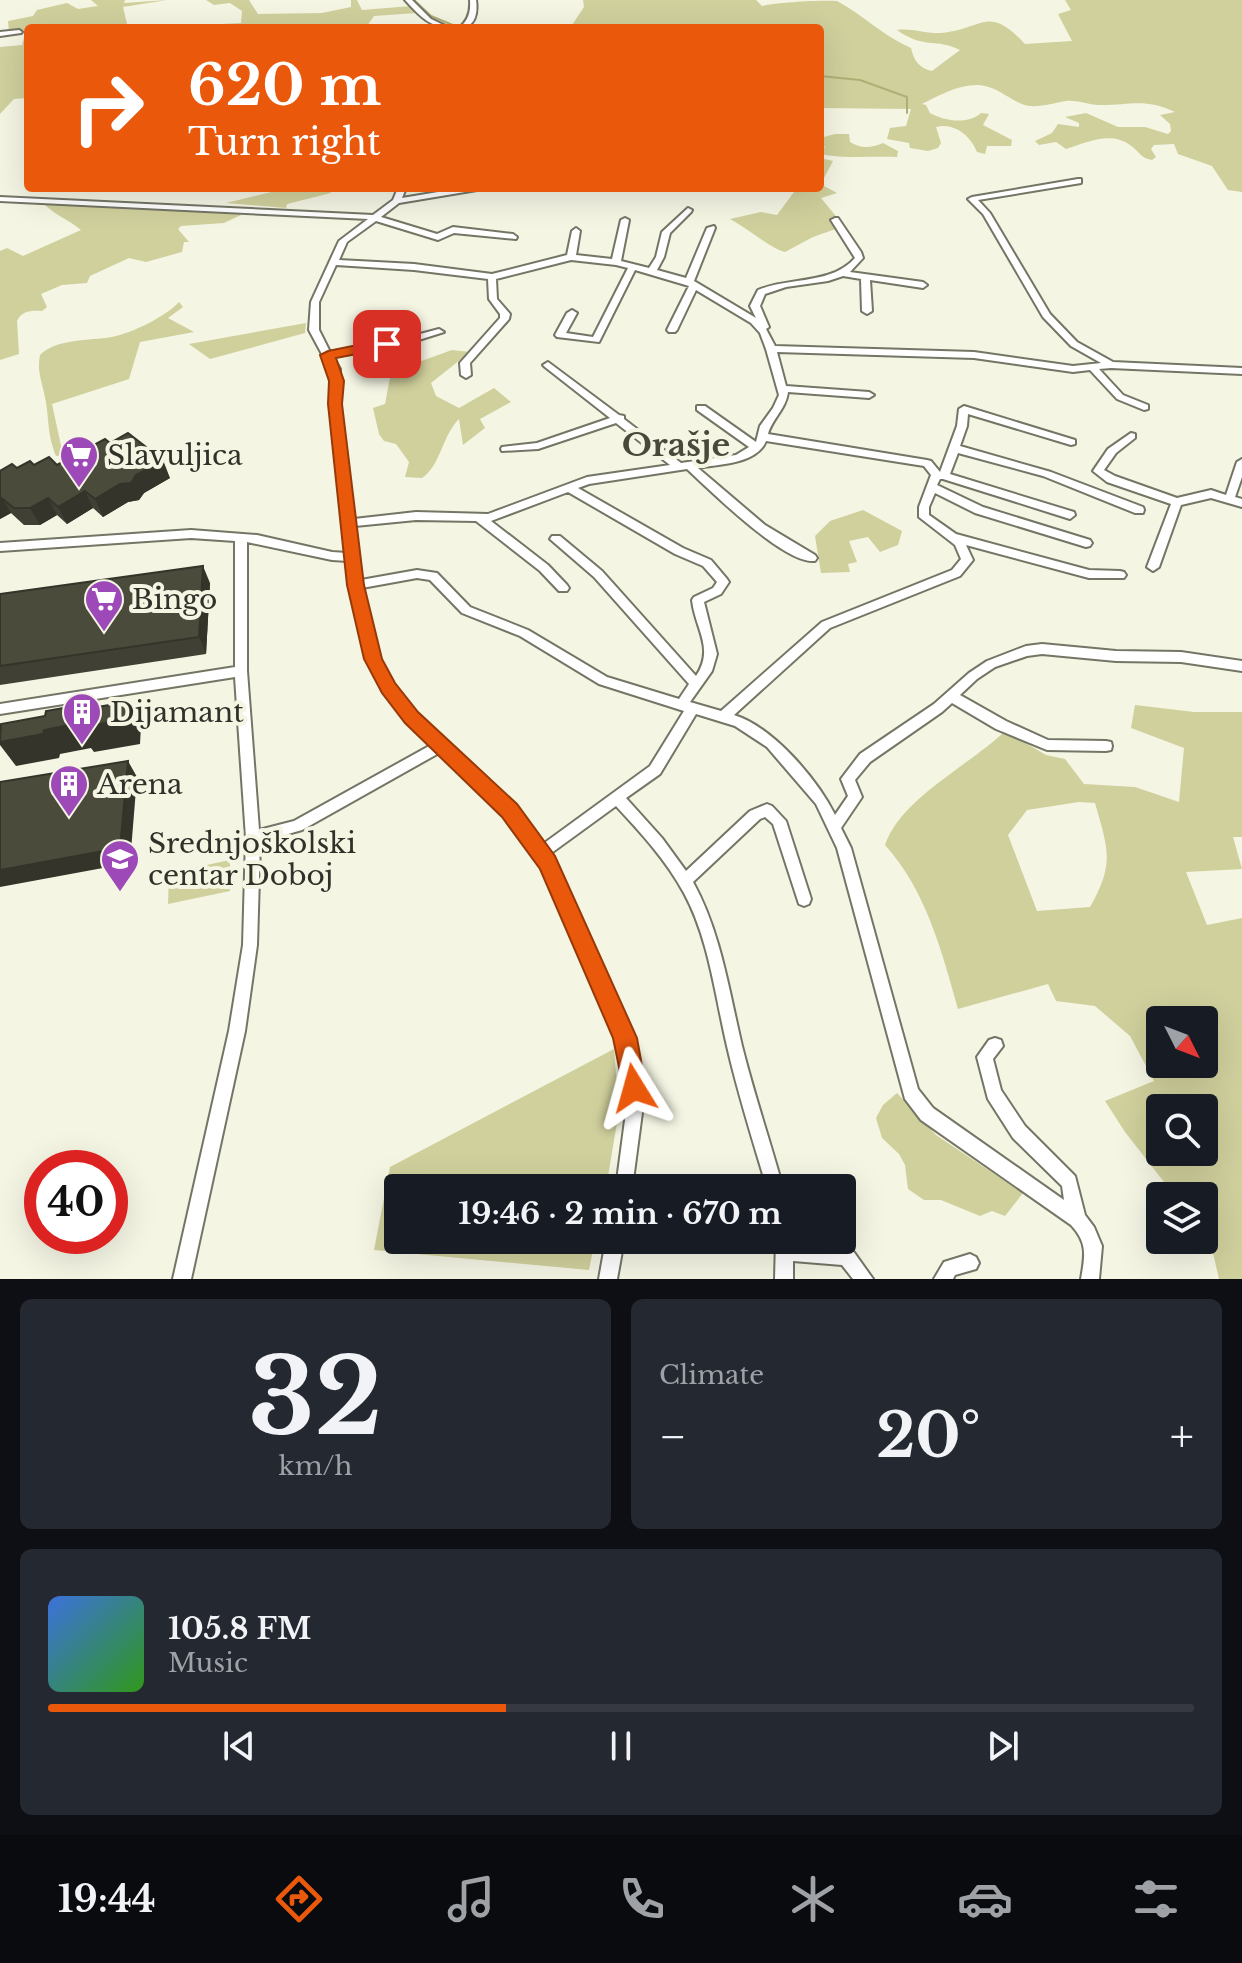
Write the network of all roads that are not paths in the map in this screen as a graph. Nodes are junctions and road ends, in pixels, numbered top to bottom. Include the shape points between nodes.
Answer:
1 (408, 0) edge
2 (473, 0) edge
3 (438, 24) edge
4 (466, 24) edge
5 (19, 32) dead end
6 (0, 34) edge
7 (1078, 181) dead end
8 (400, 192) edge
9 (452, 192) edge
10 (0, 199) edge
11 (397, 201) junction
12 (688, 210) dead end
13 (373, 217) junction
14 (625, 220) dead end
15 (835, 220) dead end
16 (711, 228) dead end
17 (576, 231) dead end
18 (513, 237) dead end
19 (571, 257) junction
20 (333, 262) junction
21 (616, 262) junction
22 (633, 266) junction
23 (652, 271) junction
24 (845, 274) junction
25 (492, 277) junction
26 (865, 278) junction
27 (692, 283) junction
28 (923, 285) dead end
29 (867, 311) dead end
30 (572, 313) dead end
31 (672, 330) dead end
32 (439, 332) dead end
33 (764, 332) junction
34 (771, 349) junction
35 (328, 355) junction
36 (548, 365) dead end
37 (1111, 365) junction
38 (1093, 368) junction
39 (1242, 371) edge
40 (466, 375) dead end
41 (784, 389) junction
42 (869, 395) dead end
43 (1144, 407) dead end
44 (701, 408) dead end
45 (620, 418) junction
46 (1131, 436) dead end
47 (761, 442) junction
48 (1071, 442) dead end
49 (953, 448) junction
50 (506, 449) dead end
51 (1242, 462) edge
52 (684, 465) junction
53 (940, 475) junction
54 (568, 487) junction
55 (934, 488) junction
56 (1230, 497) junction
57 (1177, 502) junction
58 (1242, 503) edge
59 (1139, 510) dead end
60 (1070, 515) dead end
61 (480, 519) junction
62 (351, 523) junction
63 (241, 537) junction
64 (952, 537) junction
65 (556, 539) dead end
66 (1086, 543) dead end
67 (0, 547) edge
68 (353, 557) junction
69 (811, 558) dead end
70 (1153, 567) dead end
71 (1120, 575) dead end
72 (356, 585) junction
73 (563, 588) dead end
74 (1242, 666) edge
75 (241, 671) junction
76 (695, 683) junction
77 (952, 697) junction
78 (687, 707) junction
79 (0, 709) edge
80 (723, 717) junction
81 (441, 746) junction
82 (1106, 746) dead end
83 (619, 800) junction
84 (835, 826) junction
85 (253, 838) junction
86 (541, 853) junction
87 (685, 881) junction
88 (804, 899) dead end
89 (995, 1046) dead end
90 (626, 1174) edge
91 (771, 1174) edge
92 (1077, 1219) junction
93 (612, 1254) edge
94 (785, 1254) edge
95 (830, 1254) edge
96 (970, 1263) dead end
97 (182, 1279) edge
98 (608, 1279) edge
99 (784, 1279) edge
100 (864, 1279) edge
101 (943, 1279) edge
102 (1090, 1279) edge

1 - 3 street
2 - 4 street
5 - 6 street
7 - 37 street via 972,199 986,213 1046,315 1074,344
8 - 11 street
9 - 11 street
10 - 13 street
11 - 13 street
12 - 23 street via 666,232
13 - 18 street via 438,237 453,230
13 - 20 street via 349,234
14 - 21 street
15 - 24 street via 859,258
16 - 27 street
17 - 19 street
19 - 21 street
19 - 25 street
20 - 25 street
20 - 35 street via 313,311 314,330
21 - 22 street
22 - 23 street
22 - 30 street via 596,340 560,335
23 - 27 street
24 - 26 street
24 - 33 street via 761,292 755,306
25 - 40 street via 493,299 505,316 465,363
26 - 28 street
26 - 29 street
27 - 31 street
27 - 33 street
32 - 35 street
33 - 34 street
34 - 38 street via 974,355
34 - 41 street
35 - 62 street via 337,381 335,404
36 - 45 street
37 - 38 street
37 - 39 street
38 - 43 street via 1120,397
41 - 42 street
41 - 47 street
44 - 47 street
45 - 50 street via 538,446
45 - 52 street
46 - 57 street via 1098,471
47 - 52 street via 739,458
47 - 53 street via 912,458
48 - 49 street via 964,409
49 - 53 street
49 - 59 street via 1047,474
51 - 56 street
52 - 54 street
52 - 69 street via 760,530
53 - 55 street
53 - 60 street
54 - 61 street
54 - 76 street via 707,563 720,577 722,587 698,602 711,657
55 - 64 street via 924,517
55 - 66 street via 979,510
56 - 57 street via 1211,494
56 - 58 street
57 - 70 street
61 - 62 street via 429,516
61 - 73 street
62 - 68 street
63 - 67 street via 158,534
63 - 68 street
63 - 75 street
64 - 71 street via 1089,574
64 - 80 street via 967,556 961,570 826,625
65 - 76 street via 598,574
68 - 72 street
72 - 78 street via 433,576 466,610 524,633 603,681
72 - 81 street via 376,666 411,718
74 - 77 street via 1042,649 991,664
75 - 79 street
75 - 85 street
76 - 78 street
77 - 82 street via 1047,745
77 - 84 street via 865,758 848,779 855,797
78 - 80 street
78 - 83 street via 663,762
80 - 84 street via 772,743 803,776
81 - 85 street via 297,826
81 - 86 street via 509,810
83 - 86 street
83 - 87 street
84 - 92 street via 911,1093 927,1114
85 - 97 street via 249,962
86 - 90 street via 630,1054 635,1105
87 - 88 street via 755,815 767,810 779,821
87 - 91 street via 713,951
89 - 92 street via 985,1057 994,1093 1019,1132 1069,1182
92 - 102 street via 1094,1240
93 - 98 street
94 - 99 street
95 - 100 street via 847,1257
96 - 101 street via 950,1268

